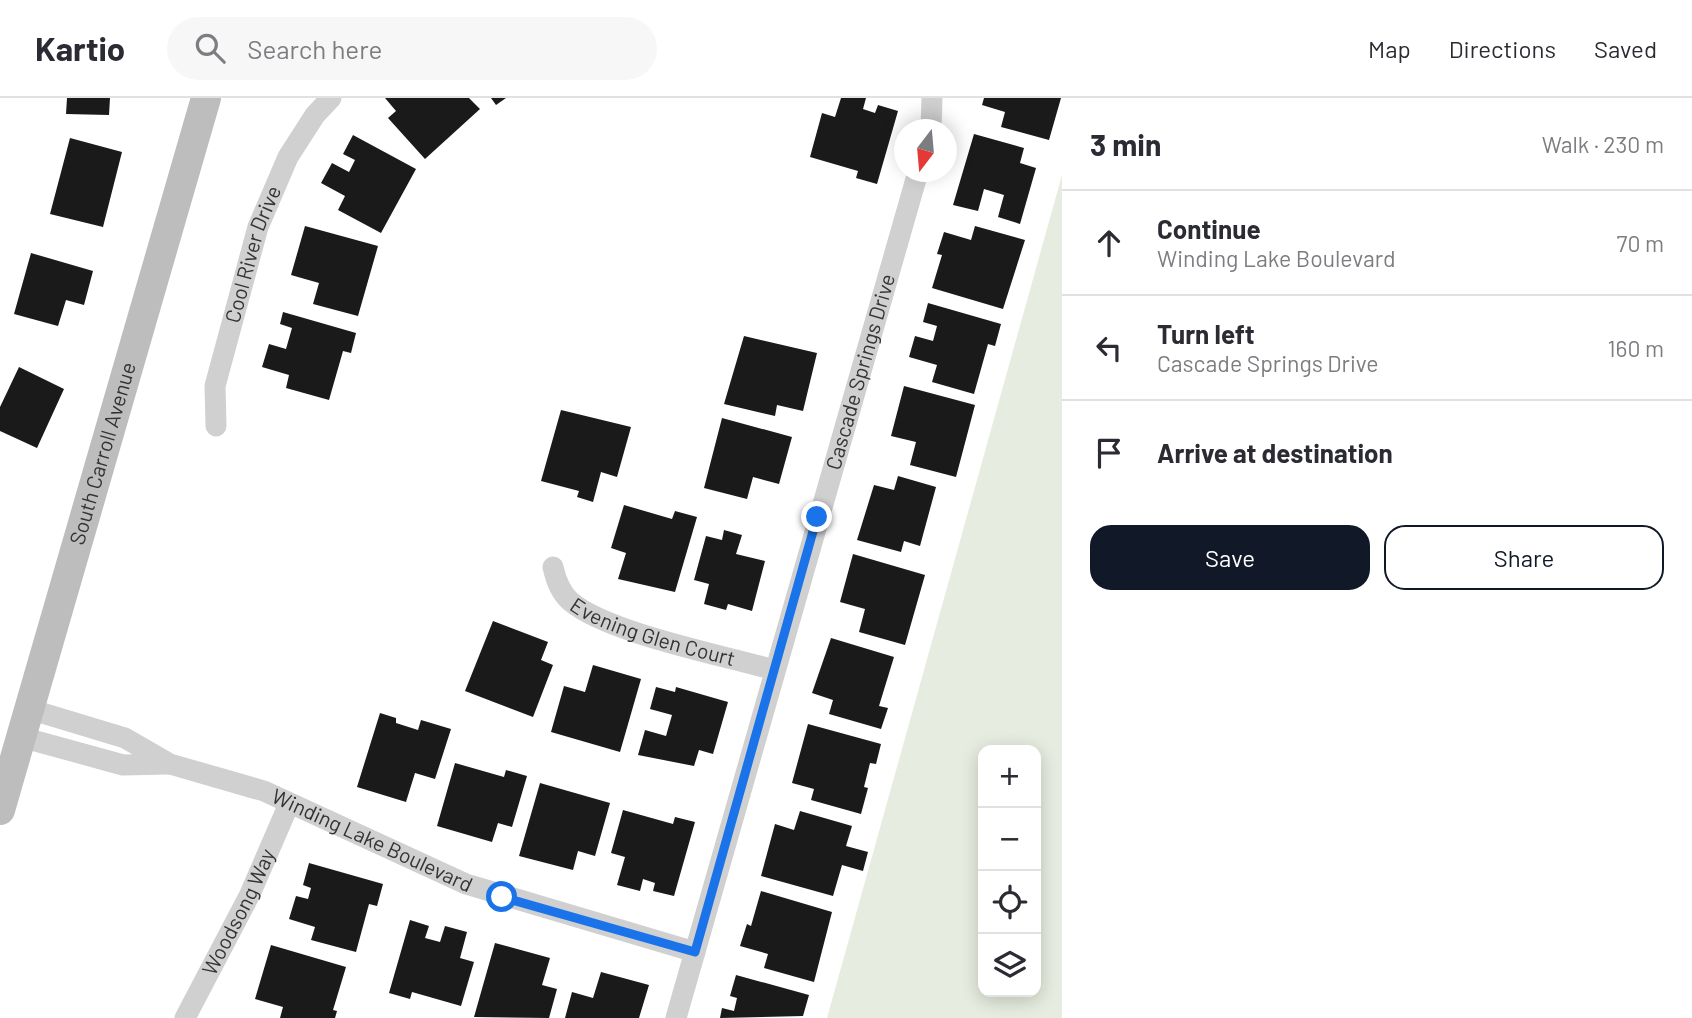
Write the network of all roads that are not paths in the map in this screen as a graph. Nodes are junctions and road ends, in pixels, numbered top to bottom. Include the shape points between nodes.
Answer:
1 (206, 98) edge
2 (331, 98) edge
3 (932, 98) edge
4 (931, 119) edge
5 (915, 182) edge
6 (216, 426) dead end
7 (553, 568) dead end
8 (774, 670) junction
9 (29, 709) junction
10 (21, 737) junction
11 (170, 764) junction
12 (289, 804) junction
13 (0, 810) edge
14 (695, 952) junction
15 (185, 1018) edge
16 (677, 1018) edge

1 - 9 main road, South Carroll Avenue
2 - 6 street, Cool River Drive via 288,157 258,227 215,386
3 - 4 street
5 - 8 street, Cascade Springs Drive
7 - 8 street, Evening Glen Court via 569,600 602,620
8 - 14 street, Cascade Springs Drive
9 - 10 main road, South Carroll Avenue
9 - 11 street, Winding Lake Boulevard via 125,738
10 - 11 street, Winding Lake Boulevard via 123,765
10 - 13 main road, South Carroll Avenue
11 - 12 street, Winding Lake Boulevard
12 - 14 street, Winding Lake Boulevard via 466,884
12 - 15 street, Woodsong Way via 250,894
14 - 16 street, Cascade Springs Drive

